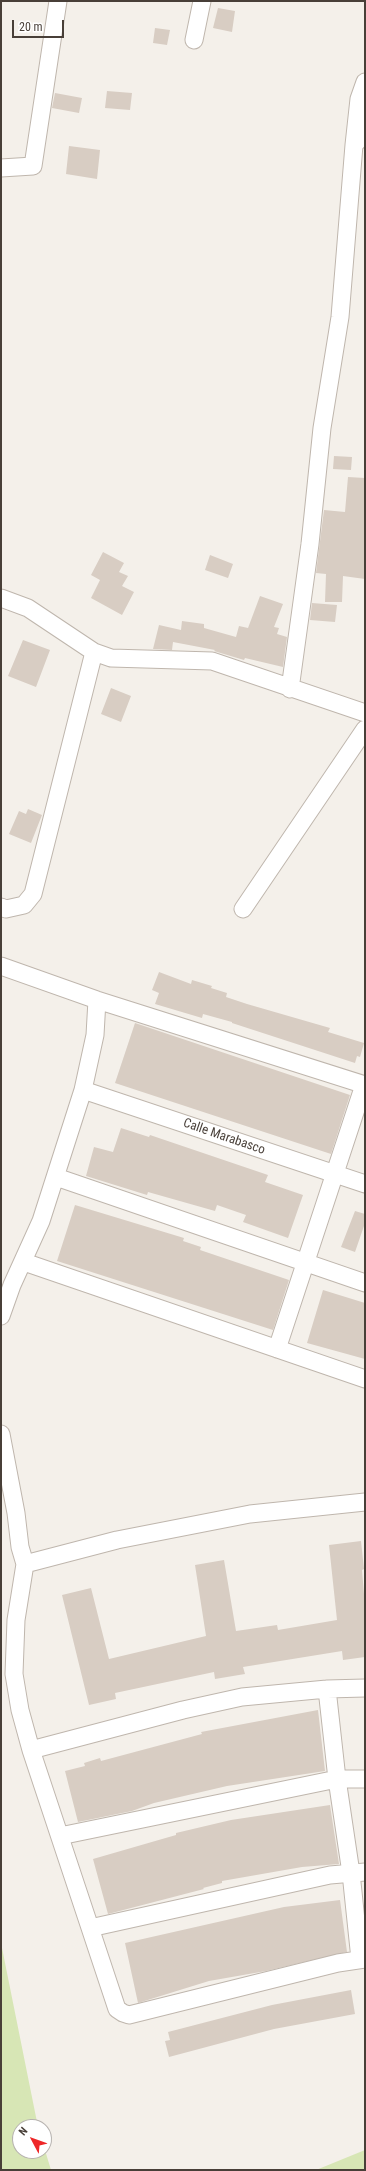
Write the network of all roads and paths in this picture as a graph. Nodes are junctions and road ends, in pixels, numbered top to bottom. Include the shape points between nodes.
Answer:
1 (58, 1) edge
2 (202, 1) edge
3 (194, 40) dead end
4 (365, 82) edge
5 (365, 133) edge
6 (354, 145) junction
7 (1, 168) edge
8 (1, 598) edge
9 (94, 652) junction
10 (290, 689) junction
11 (365, 713) edge
12 (365, 729) edge
13 (1, 907) edge
14 (243, 909) dead end
15 (1, 966) edge
16 (97, 1000) junction
17 (365, 1085) edge
18 (83, 1090) junction
19 (334, 1174) junction
20 (56, 1177) junction
21 (365, 1184) edge
22 (24, 1262) junction
23 (305, 1264) junction
24 (365, 1283) edge
25 (1, 1316) edge
26 (277, 1349) junction
27 (365, 1379) edge
28 (1, 1434) edge
29 (365, 1502) edge
30 (25, 1564) junction
31 (365, 1688) edge
32 (327, 1689) junction
33 (31, 1750) junction
34 (337, 1779) junction
35 (365, 1779) edge
36 (60, 1836) junction
37 (358, 1873) edge
38 (90, 1928) junction
39 (362, 1959) edge

1 - 7 street via 33,166
2 - 3 street
4 - 6 street via 359,98
5 - 6 street
6 - 10 street via 340,317 322,428 310,544
8 - 9 street via 28,608
9 - 10 street via 111,658 212,661
9 - 13 street via 33,894 24,905 6,909
10 - 11 street
12 - 14 street
15 - 16 street
16 - 17 street
16 - 18 street via 98,1019
17 - 19 street
18 - 19 street, Calle Marabasco
18 - 20 street
19 - 21 street, Calle Marabasco
19 - 23 street
20 - 22 street
20 - 23 street
22 - 25 street via 12,1285
22 - 26 street
23 - 24 street
23 - 26 street
26 - 27 street
28 - 30 street
29 - 30 street via 242,1516 117,1540
30 - 33 street via 16,1620 14,1674 20,1710
31 - 32 street
32 - 33 street via 242,1697
32 - 34 street
33 - 36 street
34 - 35 street
34 - 36 street
34 - 37 street
36 - 38 street
37 - 38 street via 330,1875
37 - 39 street
38 - 39 street via 117,2009 129,2015

